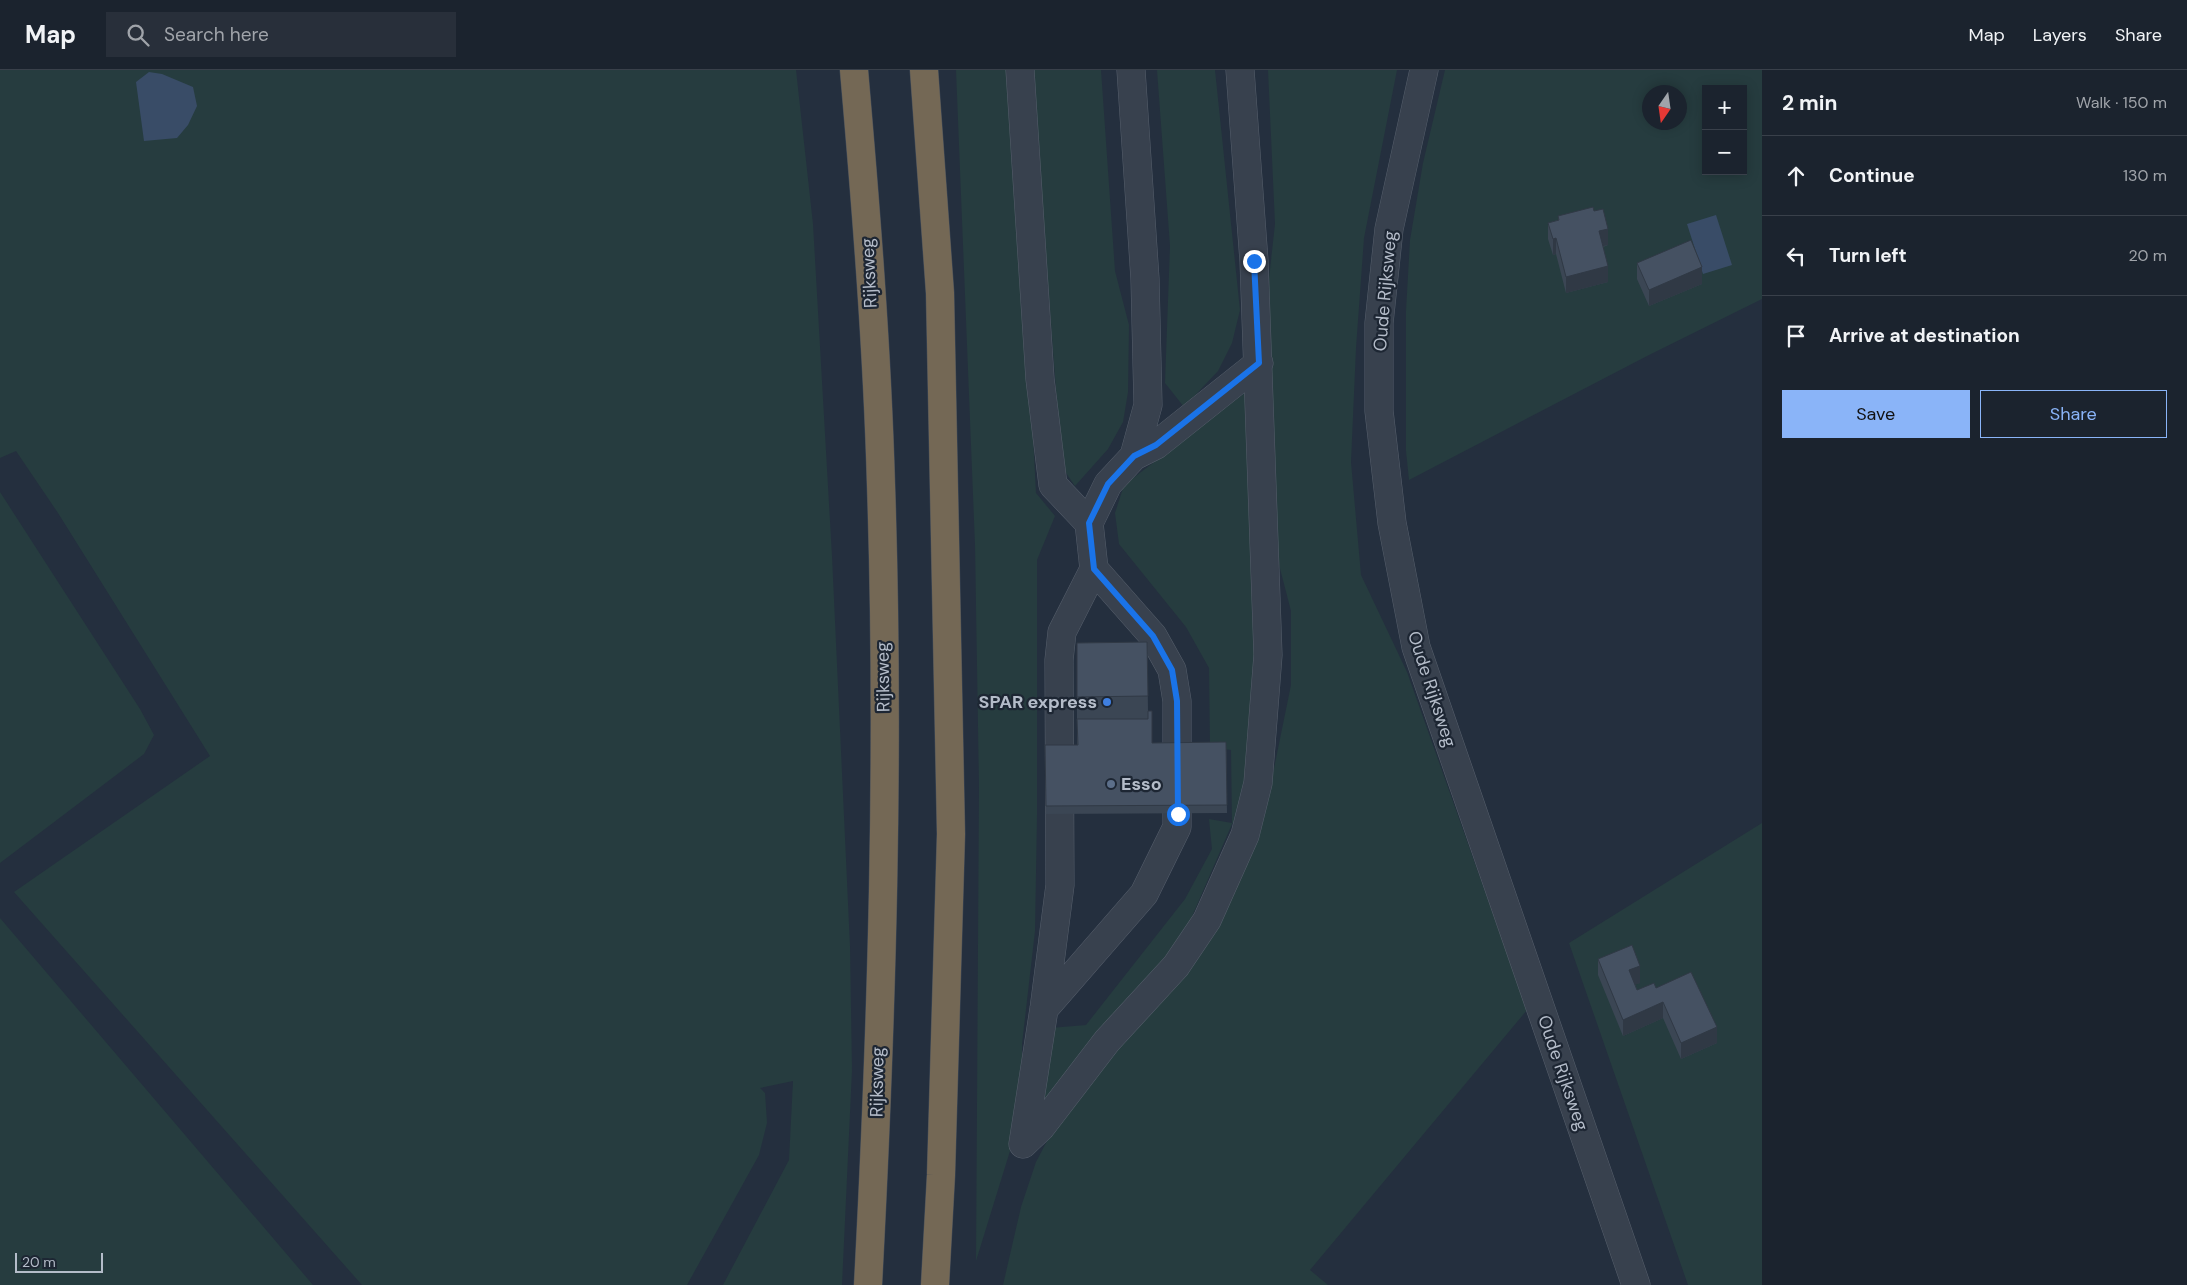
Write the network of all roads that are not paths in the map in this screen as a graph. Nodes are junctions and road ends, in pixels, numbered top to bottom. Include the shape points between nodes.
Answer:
1 (854, 70) edge
2 (924, 70) edge
3 (1020, 70) edge
4 (1131, 70) edge
5 (1240, 70) edge
6 (1424, 70) edge
7 (1259, 363) junction
8 (1134, 456) junction
9 (1089, 523) junction
10 (1094, 569) junction
11 (1044, 1009) junction
12 (868, 1285) edge
13 (935, 1285) edge
14 (1636, 1285) edge

1 - 12 highway, Rijksweg via 866,211 881,494 884,758 876,1127
2 - 13 highway via 940,293 951,834
3 - 9 street via 1040,379 1053,485
4 - 8 street via 1145,279 1148,405
5 - 7 street
6 - 14 street, Oude Rijksweg via 1389,229 1382,279 1379,410 1389,506 1416,647
7 - 8 street via 1156,445
7 - 11 street via 1268,655 1258,783 1245,835 1207,920 1176,966 1107,1041 1041,1127 1024,1144
8 - 9 street via 1108,484
9 - 10 street
10 - 11 street via 1062,632 1060,885
10 - 11 street via 1153,636 1172,670 1177,701 1177,827 1144,894

